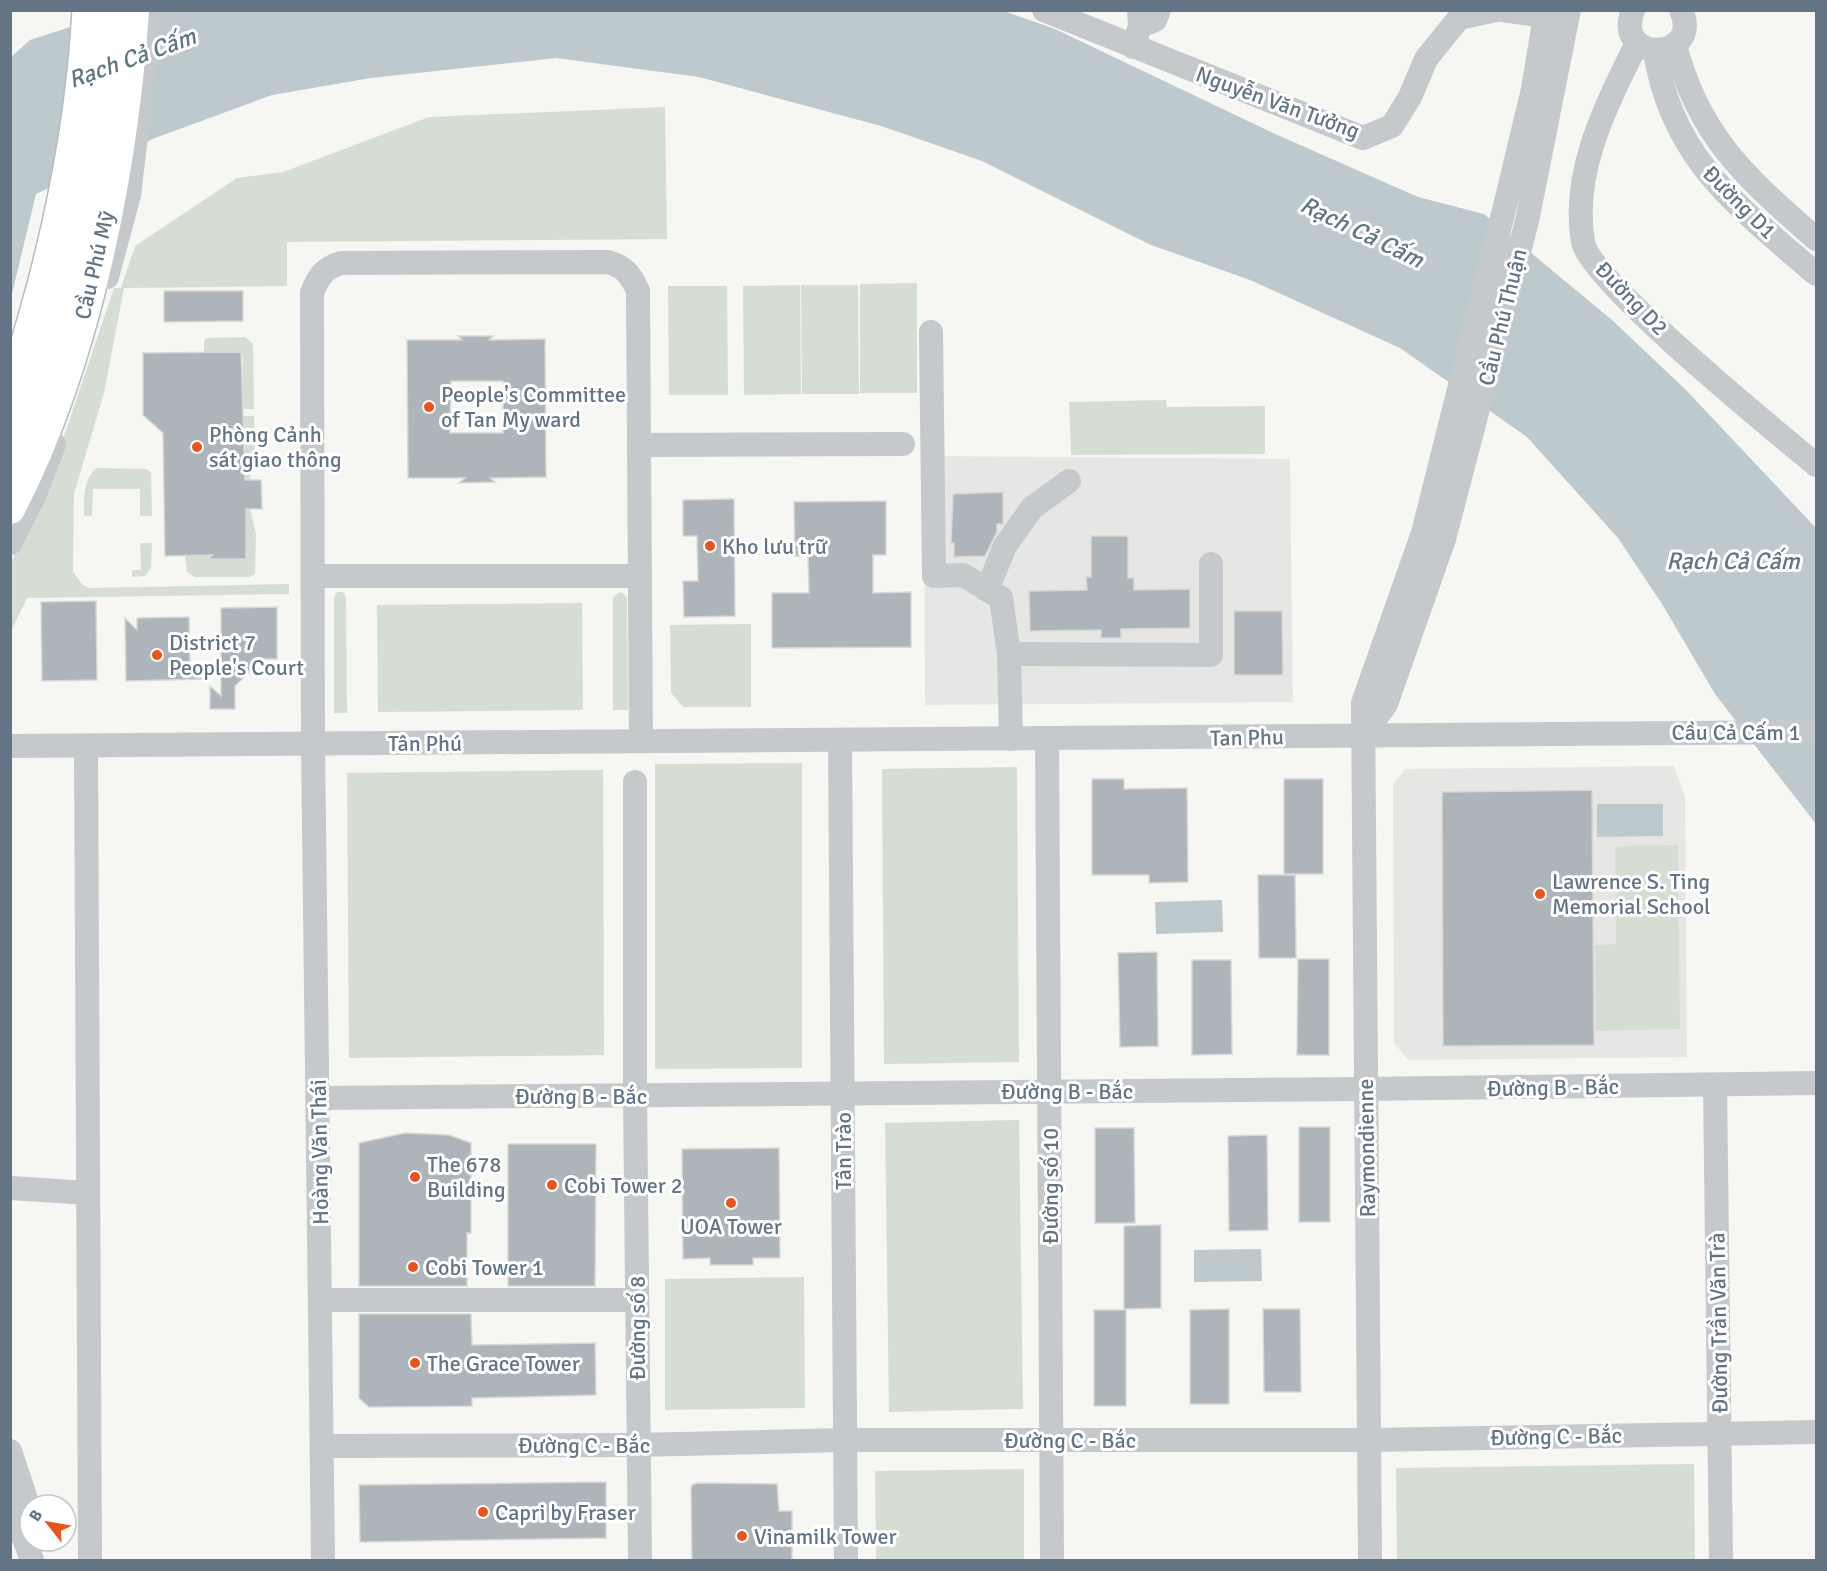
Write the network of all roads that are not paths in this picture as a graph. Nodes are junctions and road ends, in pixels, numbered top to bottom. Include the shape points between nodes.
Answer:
1 (81, 10) edge
2 (89, 10) edge
3 (113, 10) edge
4 (134, 10) edge
5 (151, 10) edge
6 (1044, 10) edge
7 (1159, 10) edge
8 (1496, 10) edge
9 (1502, 10) edge
10 (1569, 10) edge
11 (1612, 10) edge
12 (1681, 10) edge
13 (1546, 13) edge
14 (1137, 28) edge
15 (1646, 35) edge
16 (1543, 92) junction
17 (1816, 239) edge
18 (1816, 274) edge
19 (932, 332) dead end
20 (10, 365) edge
21 (10, 394) edge
22 (903, 444) dead end
23 (640, 445) junction
24 (10, 460) edge
25 (1816, 465) edge
26 (1069, 481) dead end
27 (10, 509) edge
28 (10, 543) edge
29 (1211, 564) dead end
30 (314, 576) junction
31 (640, 576) junction
32 (987, 590) junction
33 (1010, 654) junction
34 (1816, 732) edge
35 (1655, 733) joint
36 (1363, 736) junction
37 (1011, 739) junction
38 (1047, 739) junction
39 (641, 741) junction
40 (840, 741) junction
41 (313, 744) junction
42 (10, 746) edge
43 (86, 746) junction
44 (634, 782) dead end
45 (1816, 1083) edge
46 (1715, 1085) junction
47 (1365, 1089) junction
48 (1049, 1090) junction
49 (843, 1093) junction
50 (634, 1095) junction
51 (318, 1098) junction
52 (10, 1188) edge
53 (88, 1193) junction
54 (321, 1300) junction
55 (636, 1300) junction
56 (1816, 1432) edge
57 (1719, 1433) junction
58 (845, 1440) junction
59 (1052, 1440) junction
60 (1369, 1440) junction
61 (638, 1445) junction
62 (323, 1446) junction
63 (10, 1451) edge
64 (24, 1493) edge
65 (10, 1501) edge
66 (32, 1560) edge
67 (90, 1560) edge
68 (323, 1560) edge
69 (640, 1560) edge
70 (846, 1560) edge
71 (1052, 1560) edge
72 (1370, 1560) edge
73 (1721, 1560) edge

1 - 20 main road via 55,194 36,282
2 - 21 highway, Cầu Phú Mỹ via 81,97 65,199 31,333
3 - 24 highway, Cầu Phú Mỹ via 108,74 85,220 54,336
4 - 27 main road, Cầu Phú Mỹ via 113,183 90,286 44,435
5 - 28 street via 129,195 81,375 35,494
6 - 14 street, Nguyễn Văn Tưởng
7 - 14 street via 1155,20
8 - 14 street, Nguyễn Văn Tưởng via 1459,18 1426,59 1392,126 1363,138
9 - 13 street
10 - 16 street
11 - 15 street
12 - 15 street, Đường D2 via 1685,24 1682,36
13 - 16 street
15 - 17 street, Đường D1 via 1687,87 1712,132 1752,182
15 - 18 street, Đường D1 via 1669,111 1702,165 1740,207
15 - 25 street, Đường D2 via 1599,121 1580,204 1583,245 1606,278 1717,382
16 - 36 street, Cầu Phú Thuận via 1434,536 1363,703
19 - 32 street via 934,576 963,575
22 - 23 street
23 - 30 street, Hoàng Văn Thái via 638,291 622,266 608,262 341,263 328,267 312,293
23 - 31 street
26 - 32 street via 1032,508 1005,546
29 - 33 street via 1211,655
30 - 31 street
30 - 41 street, Hoàng Văn Thái
31 - 39 street
32 - 33 street via 1001,598
33 - 37 street
34 - 35 street, Cầu Cả Cấm 1
35 - 36 street, Tan Phu
36 - 38 street, Tan Phu
36 - 47 street, Raymondienne
37 - 38 street, Tan Phu
37 - 40 street, Tan Phu
38 - 48 street, Đường số 10
39 - 40 street, Tân Phú
39 - 41 street, Tân Phú
40 - 49 street, Tân Trào
41 - 43 street, Tân Phú
41 - 51 street, Hoàng Văn Thái
42 - 43 street, Tân Phú
43 - 53 street
44 - 50 street, Đường số 8
45 - 46 street, Đường B - Bắc
46 - 47 street, Đường B - Bắc
46 - 57 street, Đường Trần Văn Trà
47 - 48 street, Đường B - Bắc
47 - 60 street, Raymondienne
48 - 49 street, Đường B - Bắc
48 - 59 street, Đường số 10
49 - 50 street, Đường B - Bắc
49 - 58 street, Tân Trào
50 - 51 street, Đường B - Bắc
50 - 55 street, Đường số 8
51 - 54 street, Hoàng Văn Thái
52 - 53 street
53 - 67 street
54 - 55 street
54 - 62 street, Hoàng Văn Thái
55 - 61 street, Đường số 8
56 - 57 street, Đường C - Bắc
57 - 60 street, Đường C - Bắc
57 - 73 street, Đường Trần Văn Trà
58 - 59 street, Đường C - Bắc
58 - 61 street, Đường C - Bắc
58 - 70 street, Tân Trào
59 - 60 street, Đường C - Bắc
59 - 71 street, Đường số 10
60 - 72 street, Raymondienne
61 - 62 street, Đường C - Bắc
61 - 69 street, Đường số 8
62 - 68 street, Hoàng Văn Thái
63 - 64 street
65 - 66 street

